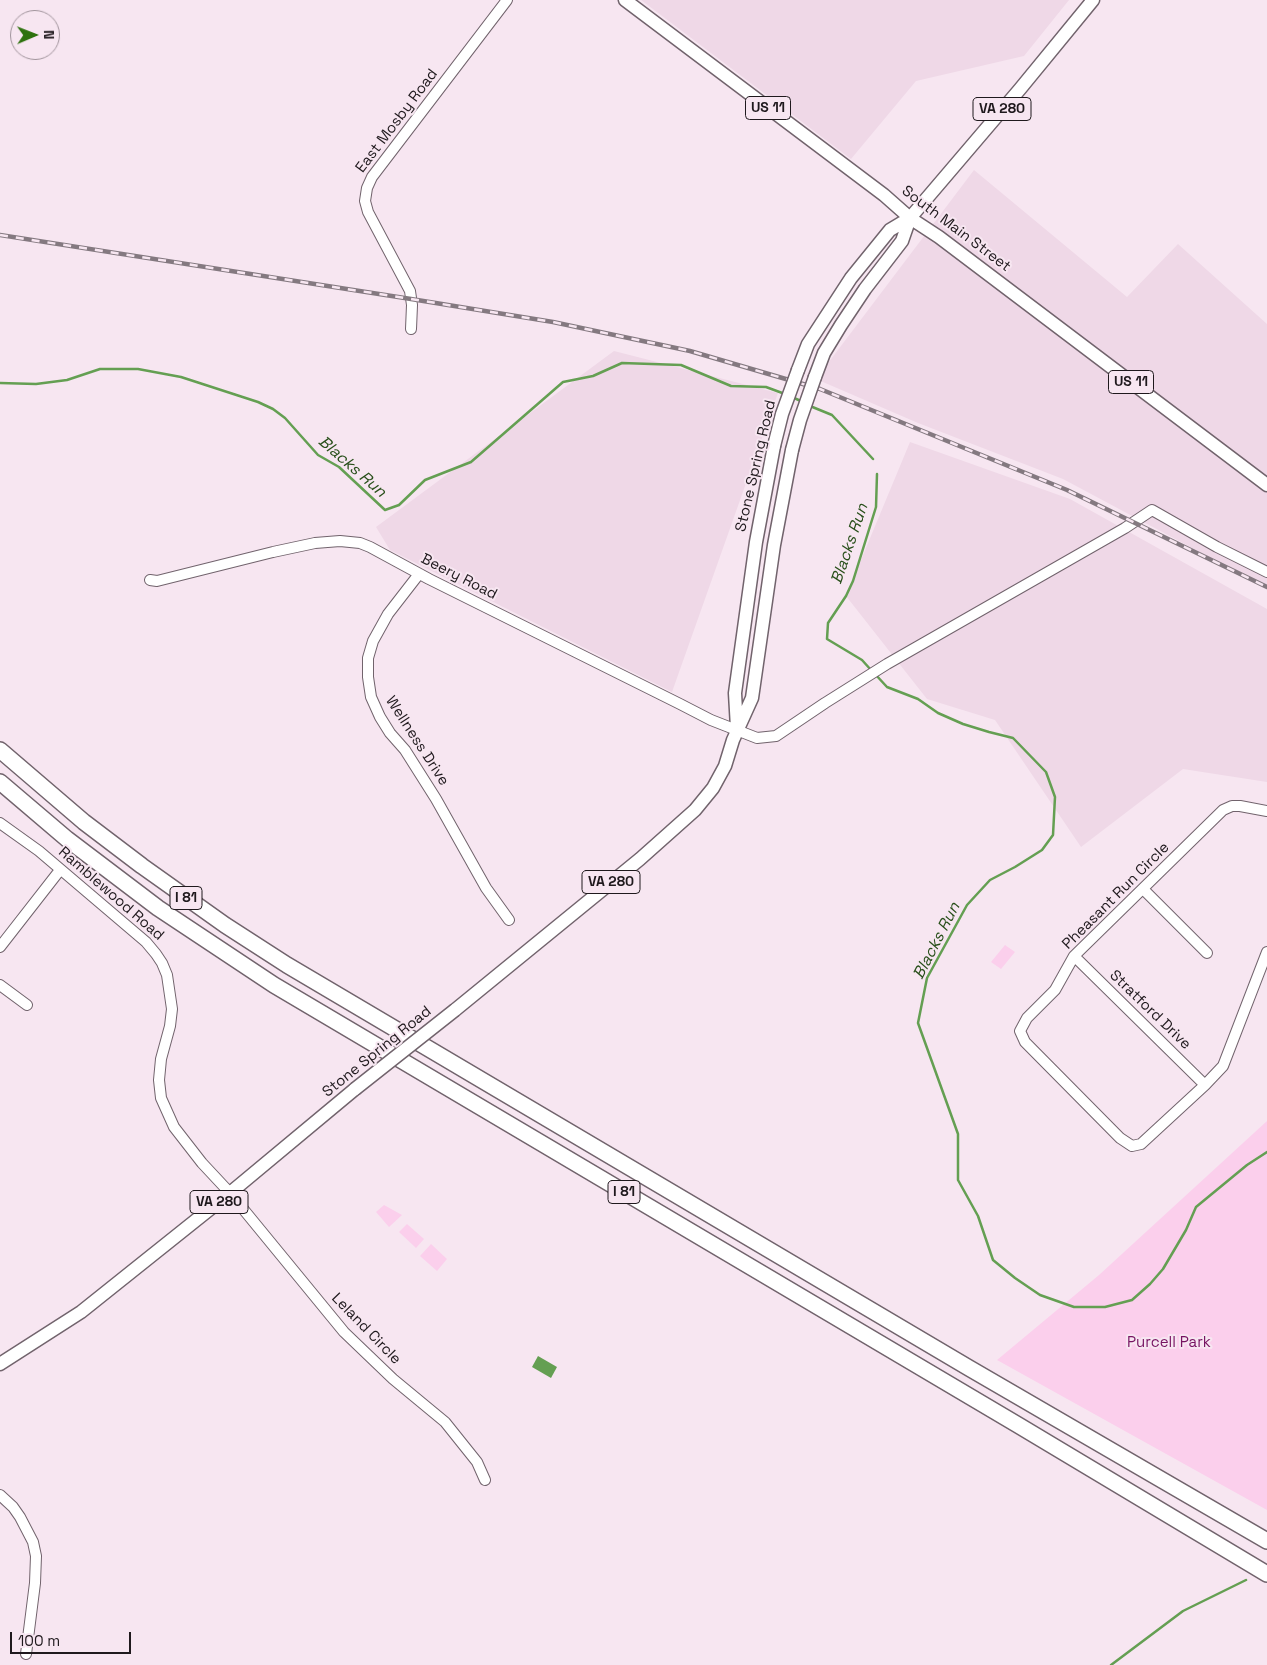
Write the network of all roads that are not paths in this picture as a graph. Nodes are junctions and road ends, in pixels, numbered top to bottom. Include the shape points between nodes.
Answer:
1 (507, 0) edge
2 (625, 0) edge
3 (1093, 0) edge
4 (910, 218) junction
5 (411, 328) dead end
6 (1267, 485) edge
7 (1267, 572) edge
8 (419, 574) junction
9 (150, 580) dead end
10 (737, 731) junction
11 (0, 750) edge
12 (0, 782) edge
13 (1267, 811) edge
14 (0, 822) edge
15 (60, 870) junction
16 (1144, 889) junction
17 (510, 920) dead end
18 (0, 947) edge
19 (1267, 952) edge
20 (1207, 953) dead end
21 (1074, 956) junction
22 (0, 985) edge
23 (27, 1005) dead end
24 (1205, 1085) junction
25 (230, 1194) junction
26 (0, 1364) edge
27 (485, 1480) dead end
28 (0, 1495) edge
29 (1267, 1542) edge
30 (1267, 1574) edge
31 (26, 1654) dead end

1 - 5 street, East Mosby Road via 372,177 367,188 365,201 368,212 408,286
2 - 4 main road, South Main Street / US 11
3 - 4 main road, Stone Spring Road / VA 280
4 - 6 main road, South Main Street / US 11
4 - 10 main road, Stone Spring Road / VA 280, bridge via 902,241 840,325 814,377 792,450 774,545 752,698
4 - 10 main road, Stone Spring Road / VA 280, bridge via 890,230 851,278 808,344 782,414 756,542 735,693
7 - 10 street via 1152,510 887,664 776,736 757,738
8 - 9 street, Beery Road via 370,547 340,541 295,547 157,581
8 - 10 street, Beery Road
8 - 17 street, Wellness Drive via 388,614 373,641 368,658 371,697 390,733 405,750 436,799 486,888
10 - 25 main road, Stone Spring Road / VA 280, bridge via 717,781 695,810 640,859 355,1088
11 - 29 highway, I 81 via 142,866 288,965
12 - 30 highway, I 81 via 158,908 274,985
13 - 16 street, Pheasant Run Circle via 1240,806 1226,808
14 - 15 street, Ramblewood Road
15 - 18 street
15 - 25 street, Ramblewood Road via 146,942 162,963 172,1010 159,1069 161,1098 174,1127
16 - 20 street
16 - 21 street, Pheasant Run Circle
19 - 24 street, Pheasant Run Circle via 1222,1066
21 - 24 street, Stratford Drive
21 - 24 street, Pheasant Run Circle via 1055,990 1027,1018 1020,1032 1025,1042 1120,1138 1132,1146 1141,1144
22 - 23 street
25 - 26 main road, Stone Spring Road / VA 280 via 81,1312
25 - 27 street, Leland Circle via 344,1332 444,1422 477,1462
28 - 31 street via 13,1507 34,1542 35,1583

